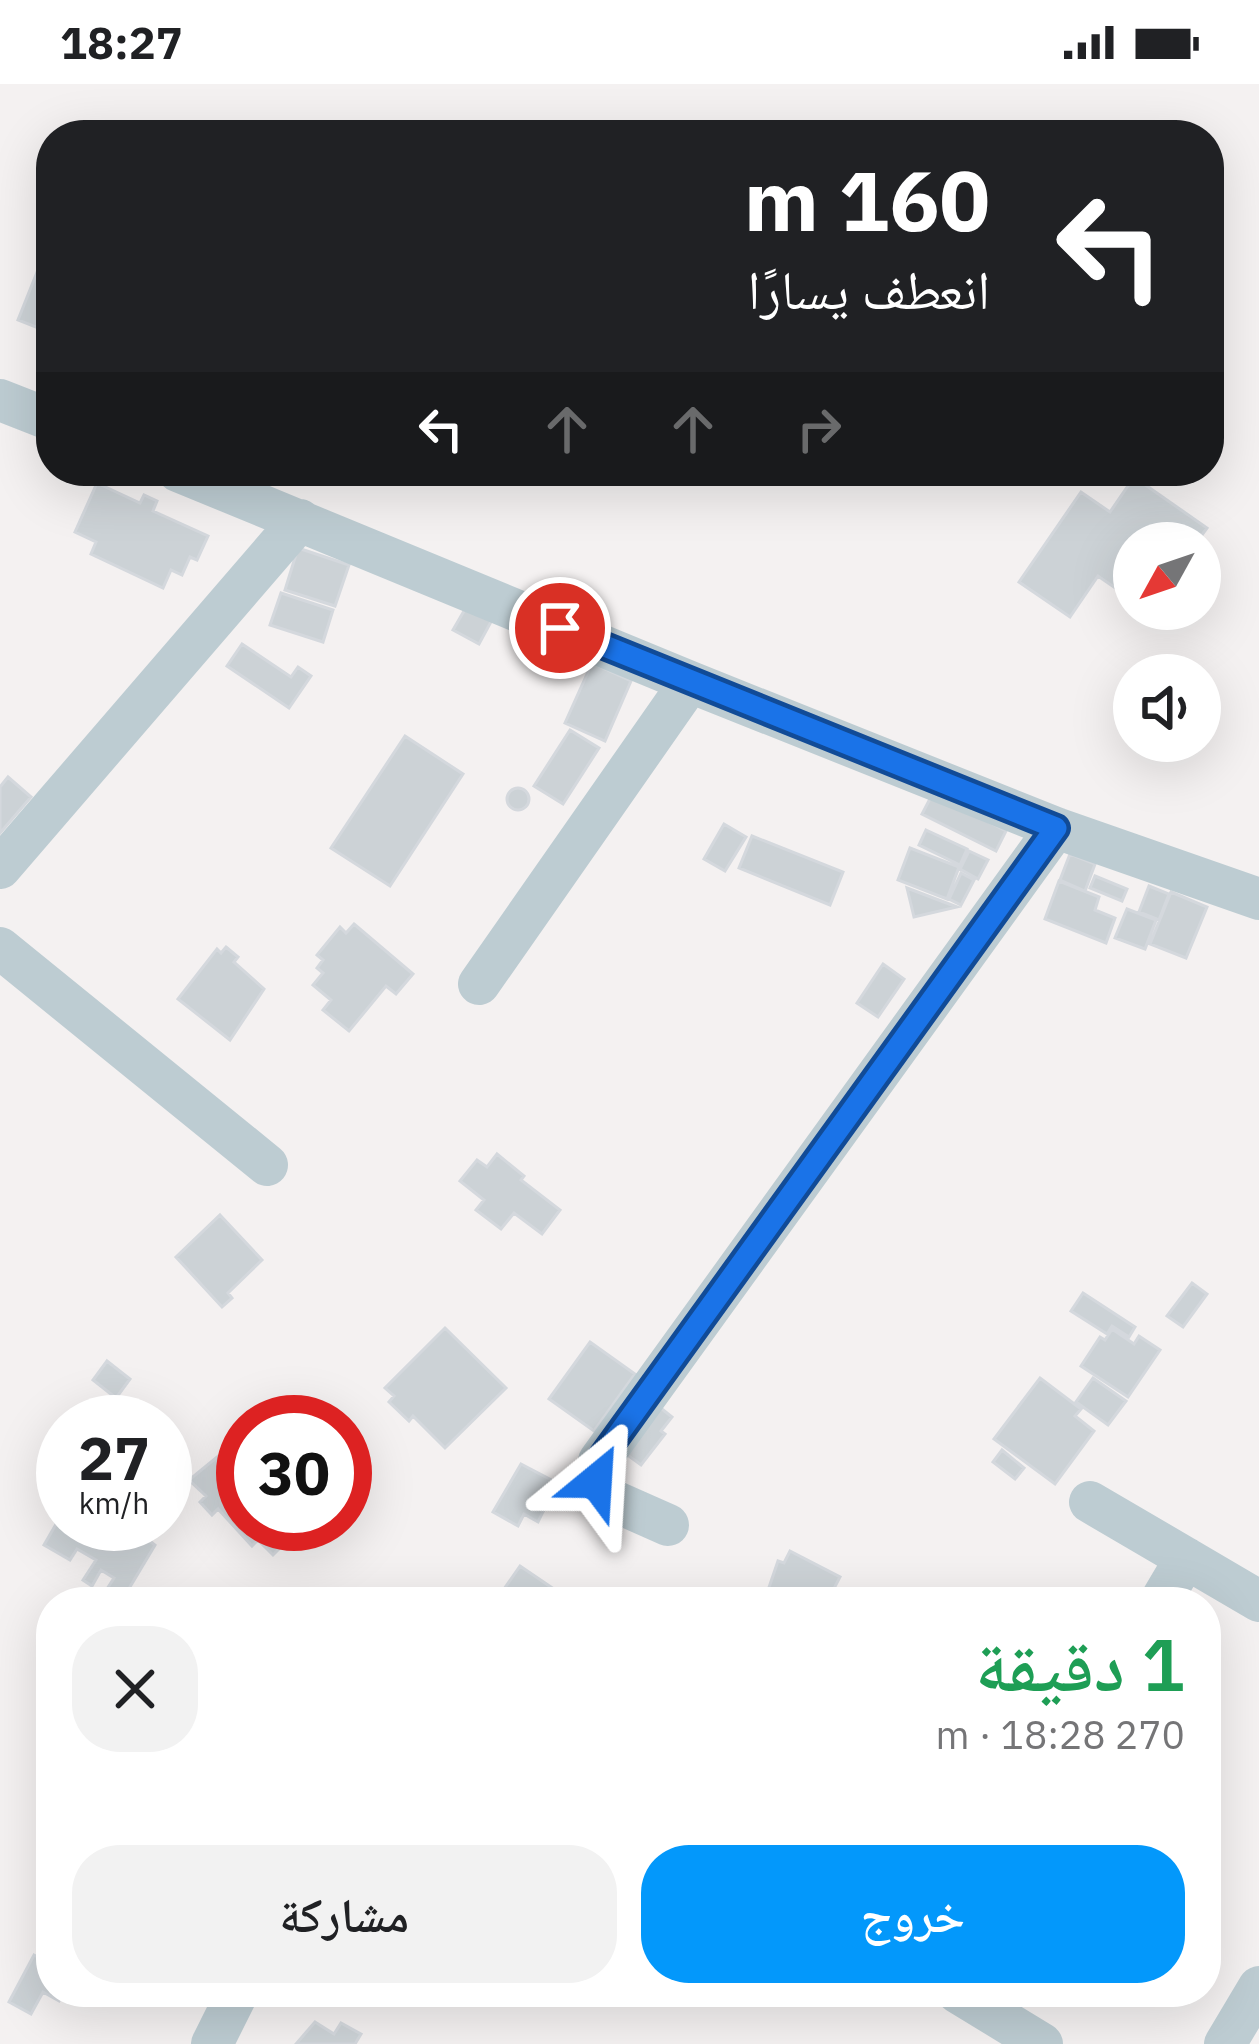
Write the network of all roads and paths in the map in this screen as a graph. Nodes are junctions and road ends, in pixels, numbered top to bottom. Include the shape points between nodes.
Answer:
1 (0, 400) edge
2 (36, 414) edge
3 (215, 486) edge
4 (300, 520) junction
5 (690, 682) junction
6 (1056, 828) junction
7 (0, 868) edge
8 (1259, 899) edge
9 (0, 948) edge
10 (479, 984) dead end
11 (267, 1165) dead end
12 (1090, 1502) dead end
13 (668, 1525) dead end
14 (1186, 1558) junction
15 (1169, 1587) edge
16 (1259, 1601) edge
17 (1259, 1987) edge
18 (230, 2007) edge
19 (981, 2007) edge
20 (212, 2044) edge
21 (1042, 2044) edge
22 (1226, 2044) edge

1 - 2 street
3 - 4 street
4 - 5 street
4 - 7 street
5 - 6 street
5 - 10 street
6 - 8 street
6 - 13 street via 599,1461 596,1481 607,1498
9 - 11 street
12 - 14 street
14 - 15 street
14 - 16 street
17 - 22 street
18 - 20 street
19 - 21 street

